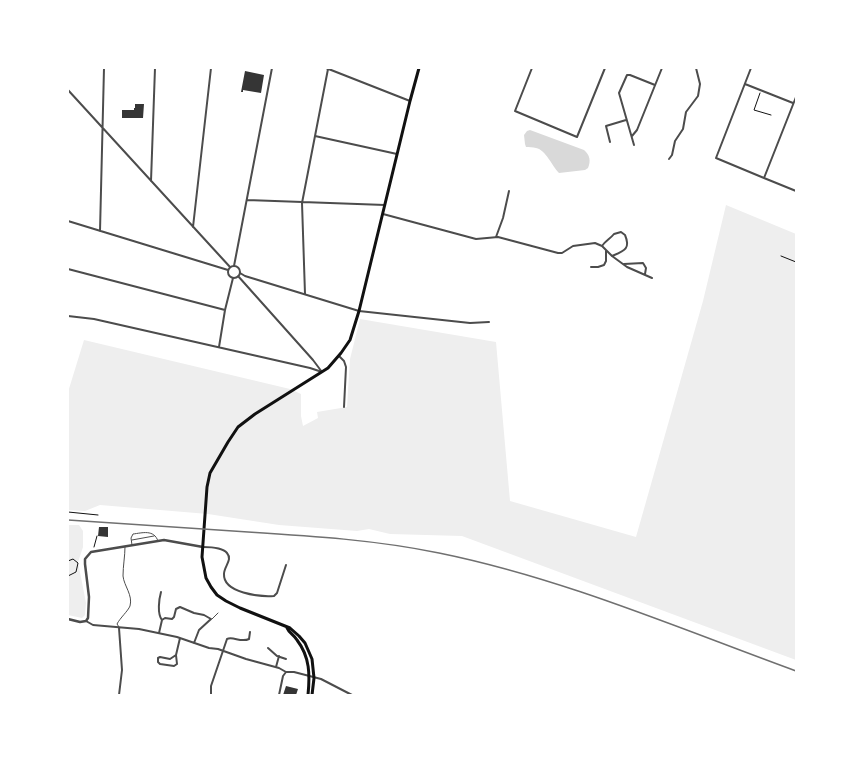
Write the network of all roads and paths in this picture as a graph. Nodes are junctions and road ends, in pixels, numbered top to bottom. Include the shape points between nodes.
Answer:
1 (104, 68) edge
2 (155, 68) edge
3 (210, 68) edge
4 (272, 68) edge
5 (327, 68) edge
6 (420, 68) edge
7 (532, 68) edge
8 (605, 68) edge
9 (662, 68) edge
10 (696, 68) edge
11 (751, 68) edge
12 (745, 84) junction
13 (655, 85) junction
14 (68, 90) edge
15 (761, 90) junction
16 (796, 97) edge
17 (410, 101) junction
18 (793, 103) junction
19 (771, 115) dead end
20 (626, 120) junction
21 (103, 128) junction
22 (315, 136) junction
23 (631, 136) junction
24 (610, 142) dead end
25 (634, 145) dead end
26 (397, 154) junction
27 (669, 159) dead end
28 (764, 178) junction
29 (151, 181) junction
30 (509, 191) dead end
31 (796, 191) edge
32 (247, 200) junction
33 (302, 203) junction
34 (385, 205) junction
35 (383, 214) junction
36 (68, 221) edge
37 (193, 227) junction
38 (100, 231) junction
39 (496, 237) junction
40 (602, 246) junction
41 (606, 250) junction
42 (612, 256) junction
43 (781, 256) dead end
44 (796, 262) edge
45 (624, 264) junction
46 (234, 266) junction
47 (230, 267) junction
48 (591, 267) dead end
49 (68, 269) edge
50 (228, 270) junction
51 (240, 273) junction
52 (645, 274) junction
53 (238, 276) junction
54 (233, 278) junction
55 (652, 278) dead end
56 (305, 294) junction
57 (225, 310) junction
58 (359, 311) junction
59 (68, 316) edge
60 (489, 322) dead end
61 (219, 347) junction
62 (339, 356) junction
63 (323, 373) junction
64 (344, 407) dead end
65 (68, 512) edge
66 (98, 515) dead end
67 (97, 536) dead end
68 (155, 536) junction
69 (132, 540) junction
70 (158, 541) junction
71 (132, 545) junction
72 (94, 547) dead end
73 (125, 547) junction
74 (203, 547) junction
75 (68, 561) edge
76 (286, 565) dead end
77 (68, 576) edge
78 (161, 592) dead end
79 (218, 613) dead end
80 (68, 619) edge
81 (212, 619) junction
82 (162, 620) junction
83 (86, 621) junction
84 (119, 628) junction
85 (250, 632) dead end
86 (159, 633) junction
87 (180, 638) junction
88 (194, 643) junction
89 (268, 648) dead end
90 (222, 651) junction
91 (176, 655) junction
92 (279, 656) junction
93 (286, 658) dead end
94 (276, 667) junction
95 (286, 672) junction
96 (312, 677) junction
97 (119, 695) edge
98 (211, 695) edge
99 (279, 695) edge
100 (308, 695) edge
101 (312, 695) edge
102 (352, 695) edge

1 - 21 street
2 - 29 street
3 - 37 street
4 - 32 street
5 - 17 street
5 - 22 street
6 - 17 main road
7 - 8 street via 515,111 577,137
9 - 13 street
10 - 27 street via 700,84 698,96 686,112 683,129 675,141
11 - 12 street
12 - 15 street
12 - 28 street via 716,158
13 - 20 street via 627,75 619,93
13 - 23 street via 637,130
14 - 21 street
15 - 18 street
15 - 19 path via 754,110
16 - 18 street
17 - 26 main road
18 - 28 street
20 - 23 street
20 - 24 street via 606,126
21 - 29 street
21 - 38 street
22 - 26 street
22 - 33 street
23 - 25 street
26 - 34 main road
28 - 31 street
29 - 37 street
30 - 39 street
32 - 33 street
32 - 46 street
33 - 34 street
33 - 56 street
34 - 35 main road
35 - 39 street via 476,239
35 - 58 main road
36 - 38 street
37 - 47 street
38 - 50 street
39 - 40 street via 558,253 573,246 595,243
40 - 41 street
40 - 42 street via 614,234 621,232 625,235 627,248
41 - 42 street
41 - 48 street via 604,266
42 - 45 street
43 - 44 path
45 - 52 street via 636,272
45 - 52 street via 643,263 646,268
46 - 47 street
46 - 51 street via 238,267
47 - 50 street
49 - 57 street
50 - 54 street via 228,275
51 - 53 street
51 - 56 street
52 - 55 street
53 - 54 street
53 - 63 street
54 - 57 street
56 - 58 street
57 - 61 street
58 - 60 street
58 - 62 main road via 350,340
59 - 61 street via 94,319
61 - 63 street
62 - 63 main road
62 - 64 street via 344,360 346,367
63 - 74 main road via 238,427 210,473
65 - 66 path
67 - 72 path
68 - 69 lane
68 - 69 lane via 144,532 133,534
68 - 70 lane
69 - 71 lane
70 - 71 street
70 - 74 street via 170,540
71 - 73 street
73 - 83 street via 96,550 85,559 89,597
73 - 84 lane via 123,577 130,604 117,624
74 - 76 street via 216,548 228,554 230,560 224,573 225,581 232,588 249,594 274,596
74 - 96 main road via 202,563 206,578 217,595 240,608 290,628 309,651
75 - 77 path via 73,559 78,563 76,572
78 - 82 street via 159,614
79 - 81 lane
80 - 83 street
81 - 82 street via 180,607 176,609 172,619
81 - 88 street via 199,630
82 - 86 street
83 - 84 street via 93,625
84 - 86 street
84 - 97 street via 122,670
85 - 90 street via 249,639 246,640 228,638
86 - 87 street
87 - 88 street
87 - 91 street
88 - 90 street
89 - 92 street
90 - 94 street
90 - 98 street via 211,686
91 - 91 street via 177,664 173,667 157,661 160,657 170,659
92 - 93 street
92 - 94 street
94 - 95 street
95 - 96 street
95 - 99 street
96 - 100 main road
96 - 101 main road
96 - 102 street

